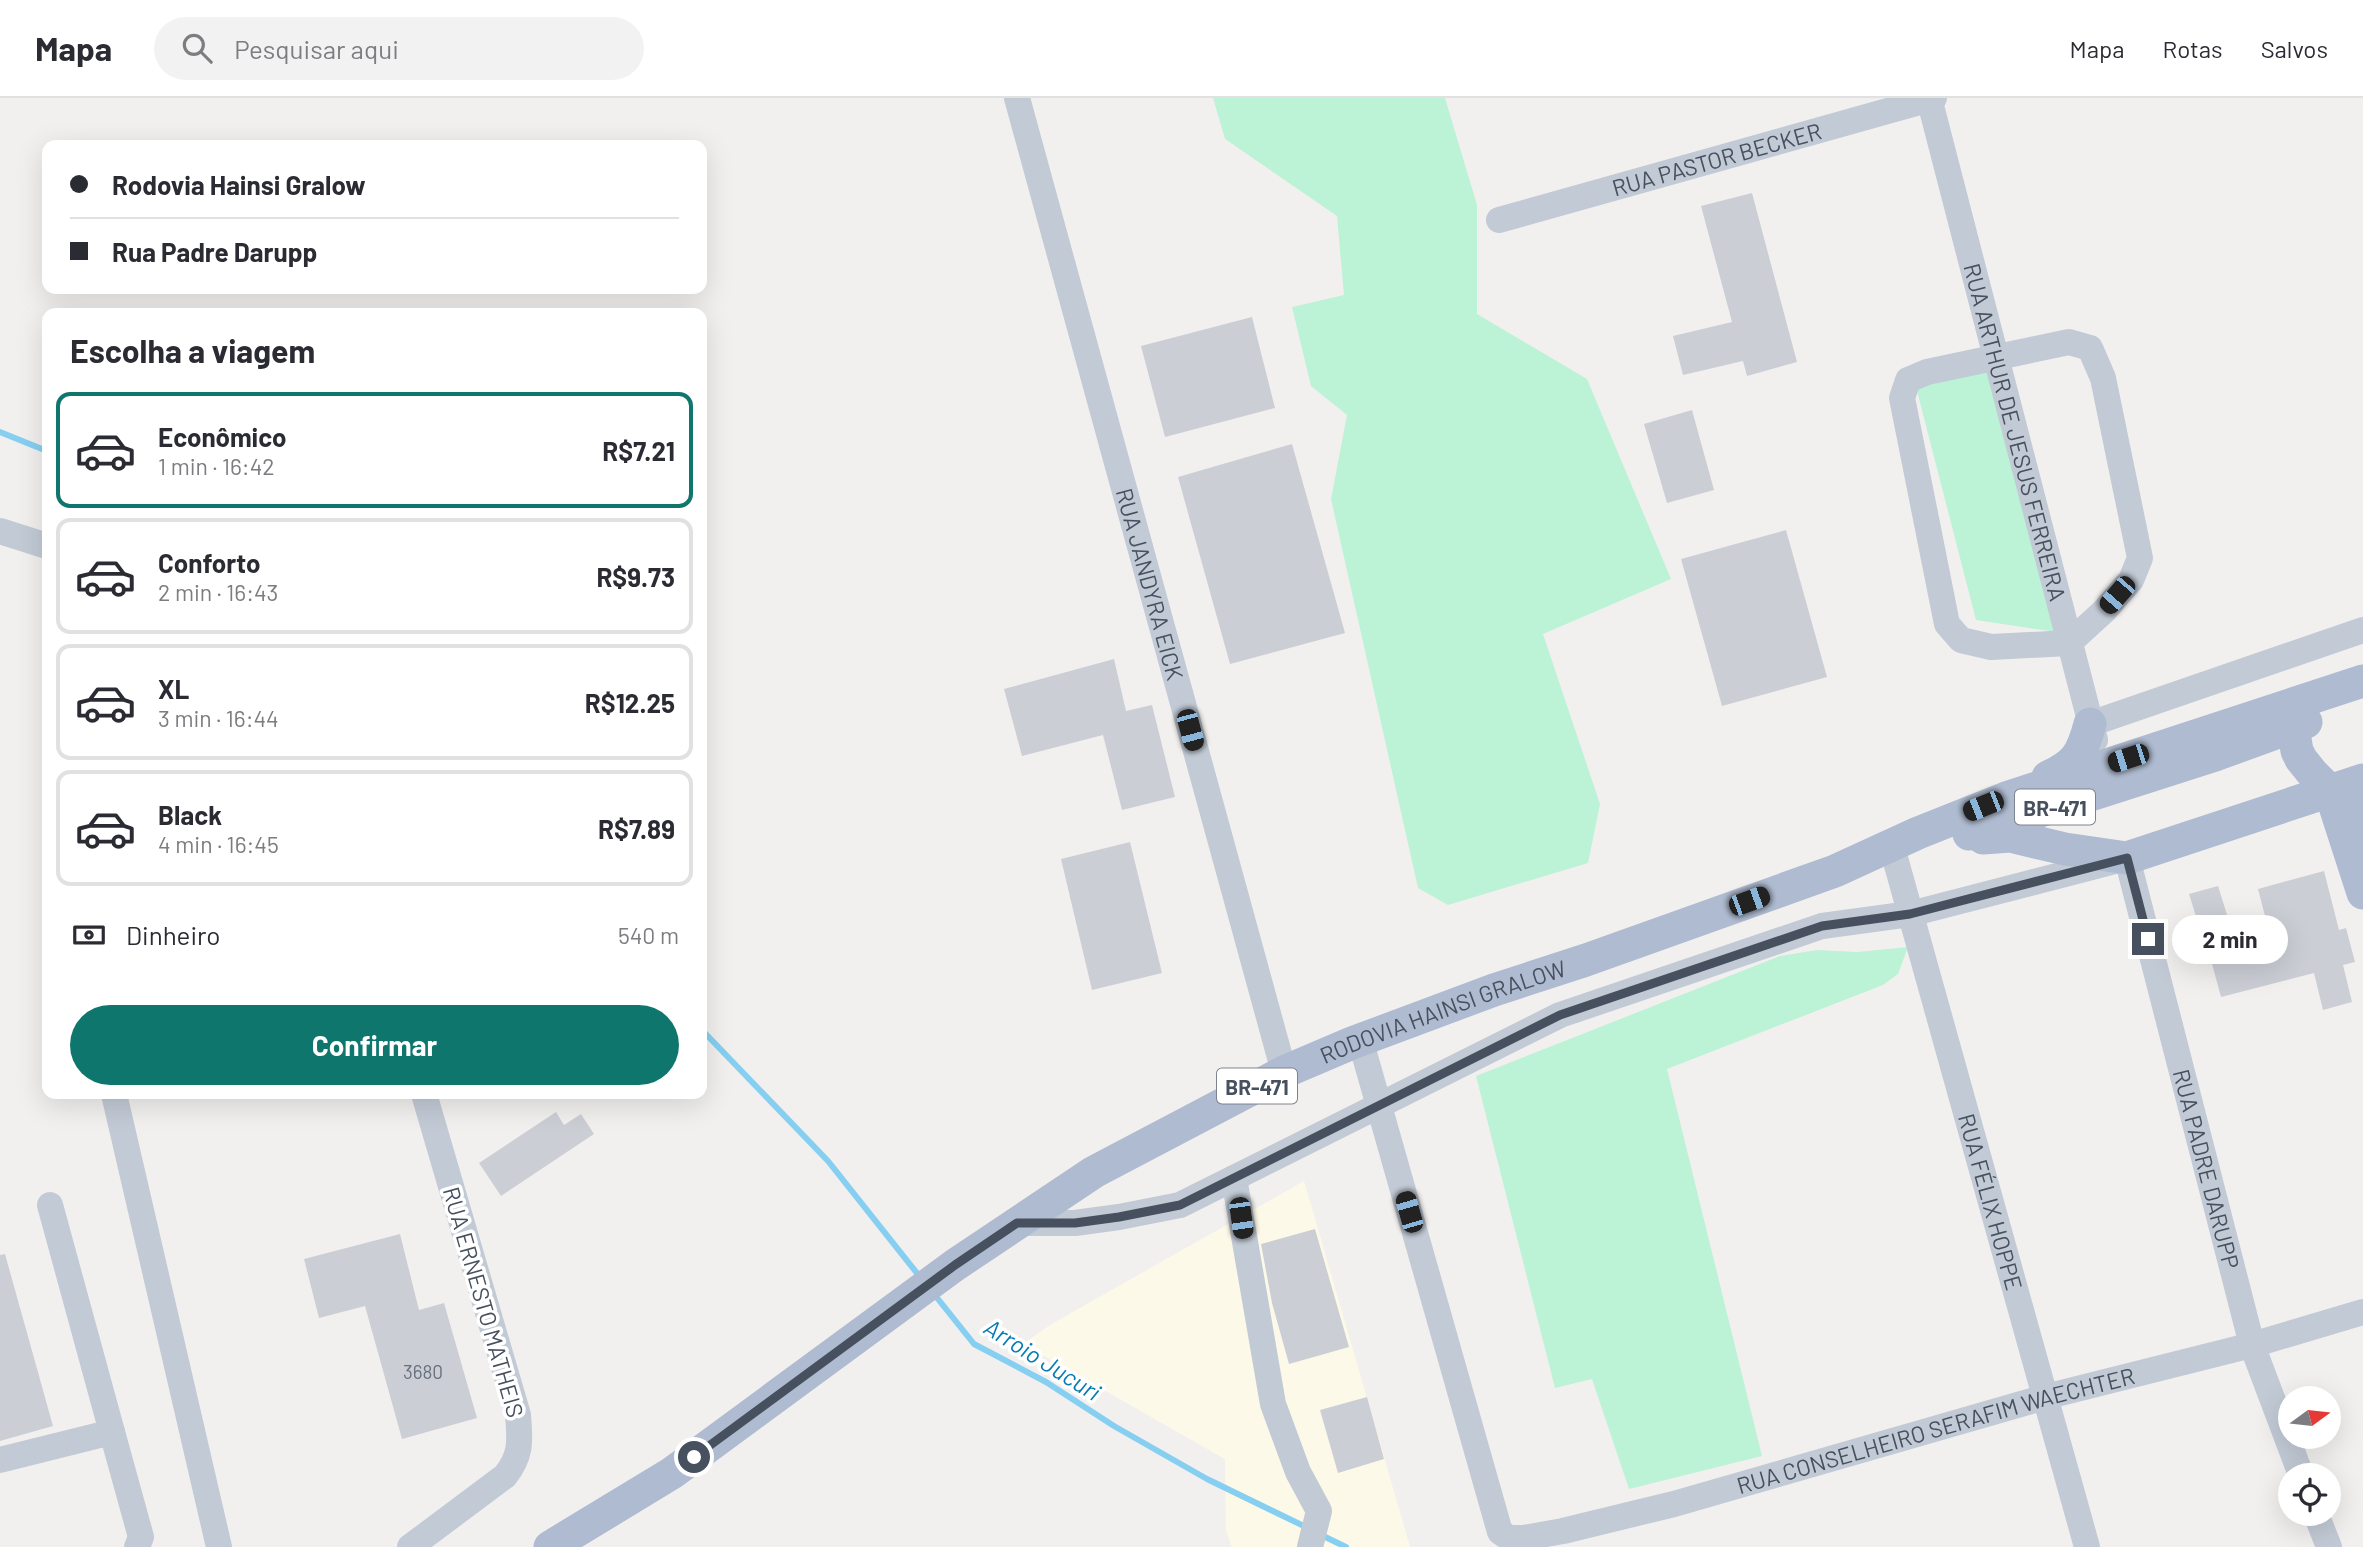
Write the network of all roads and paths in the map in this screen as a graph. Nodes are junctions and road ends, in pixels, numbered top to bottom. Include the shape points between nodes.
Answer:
1 (1017, 98) edge
2 (1930, 98) edge
3 (1499, 220) dead end
4 (1996, 358) junction
5 (0, 531) edge
6 (42, 544) edge
7 (2363, 630) edge
8 (2069, 643) junction
9 (2363, 681) edge
10 (2363, 703) edge
11 (2090, 724) junction
12 (2295, 727) junction
13 (2103, 766) junction
14 (2363, 769) edge
15 (2363, 780) edge
16 (2330, 790) junction
17 (1983, 806) junction
18 (2363, 807) edge
19 (2363, 850) edge
20 (1905, 854) junction
21 (2127, 858) junction
22 (1835, 871) junction
23 (2363, 893) edge
24 (1910, 914) junction
25 (1360, 1039) junction
26 (1284, 1072) junction
27 (115, 1099) edge
28 (425, 1099) edge
29 (1379, 1105) junction
30 (1234, 1178) junction
31 (50, 1205) dead end
32 (1017, 1223) junction
33 (2363, 1312) edge
34 (2252, 1345) junction
35 (2045, 1396) junction
36 (111, 1432) junction
37 (0, 1460) edge
38 (2296, 1463) edge
39 (2321, 1526) edge
40 (1310, 1546) edge
41 (138, 1547) edge
42 (219, 1547) edge
43 (410, 1547) edge
44 (550, 1547) edge
45 (2087, 1547) edge
46 (2329, 1547) edge

1 - 26 street, RUA JANDYRA EICK
2 - 3 street, RUA PASTOR BECKER
2 - 4 street, RUA ARTHUR DE JESUS FERREIRA
4 - 8 street, RUA ARTHUR DE JESUS FERREIRA
4 - 8 street via 2069,342 2090,348 2103,378 2140,558 2130,580
4 - 8 street via 1908,380 1902,398 1947,624 1961,640 1991,647
5 - 6 street
7 - 11 street
8 - 11 street, RUA ARTHUR DE JESUS FERREIRA
9 - 12 main road, RODOVIA HAINSI GRALOW / BR-471
10 - 12 main road, RODOVIA HAINSI GRALOW / BR-471
11 - 13 street, RUA ARTHUR DE JESUS FERREIRA
11 - 17 main road via 2073,764
12 - 13 main road, RODOVIA HAINSI GRALOW / BR-471
12 - 14 main road via 2322,762
12 - 16 main road via 2301,759
12 - 20 main road, RODOVIA HAINSI GRALOW / BR-471
13 - 17 main road, RODOVIA HAINSI GRALOW / BR-471
15 - 16 main road
16 - 21 main road
16 - 23 main road
17 - 22 main road, RODOVIA HAINSI GRALOW / BR-471
18 - 19 main road
20 - 21 main road via 2010,836
20 - 22 main road, RODOVIA HAINSI GRALOW / BR-471
20 - 24 street, RUA FÉLIX HOPPE
21 - 24 street
21 - 34 street, RUA PADRE DARUPP
22 - 25 main road, RODOVIA HAINSI GRALOW / BR-471
24 - 29 street via 1822,926 1560,1015
24 - 35 street, RUA FÉLIX HOPPE
25 - 26 main road, RODOVIA HAINSI GRALOW / BR-471
25 - 29 street
26 - 32 main road, RODOVIA HAINSI GRALOW / BR-471 via 1094,1172
27 - 42 street
28 - 43 street, RUA ERNESTO MATHEIS via 518,1415 520,1446 505,1476
29 - 30 street
29 - 35 street, RUA CONSELHEIRO SERAFIM WAECHTER via 1500,1532 1508,1538 1563,1531 1674,1504
30 - 32 street via 1180,1205 1075,1223
30 - 40 street via 1273,1404 1298,1472 1319,1511
31 - 36 street
32 - 44 main road, RODOVIA HAINSI GRALOW / BR-471 via 672,1473
33 - 34 street, RUA CONSELHEIRO SERAFIM WAECHTER
34 - 35 street, RUA CONSELHEIRO SERAFIM WAECHTER
34 - 38 street, RUA PADRE DARUPP
35 - 45 street, RUA FÉLIX HOPPE
36 - 37 street
36 - 41 street via 141,1537
39 - 46 street

